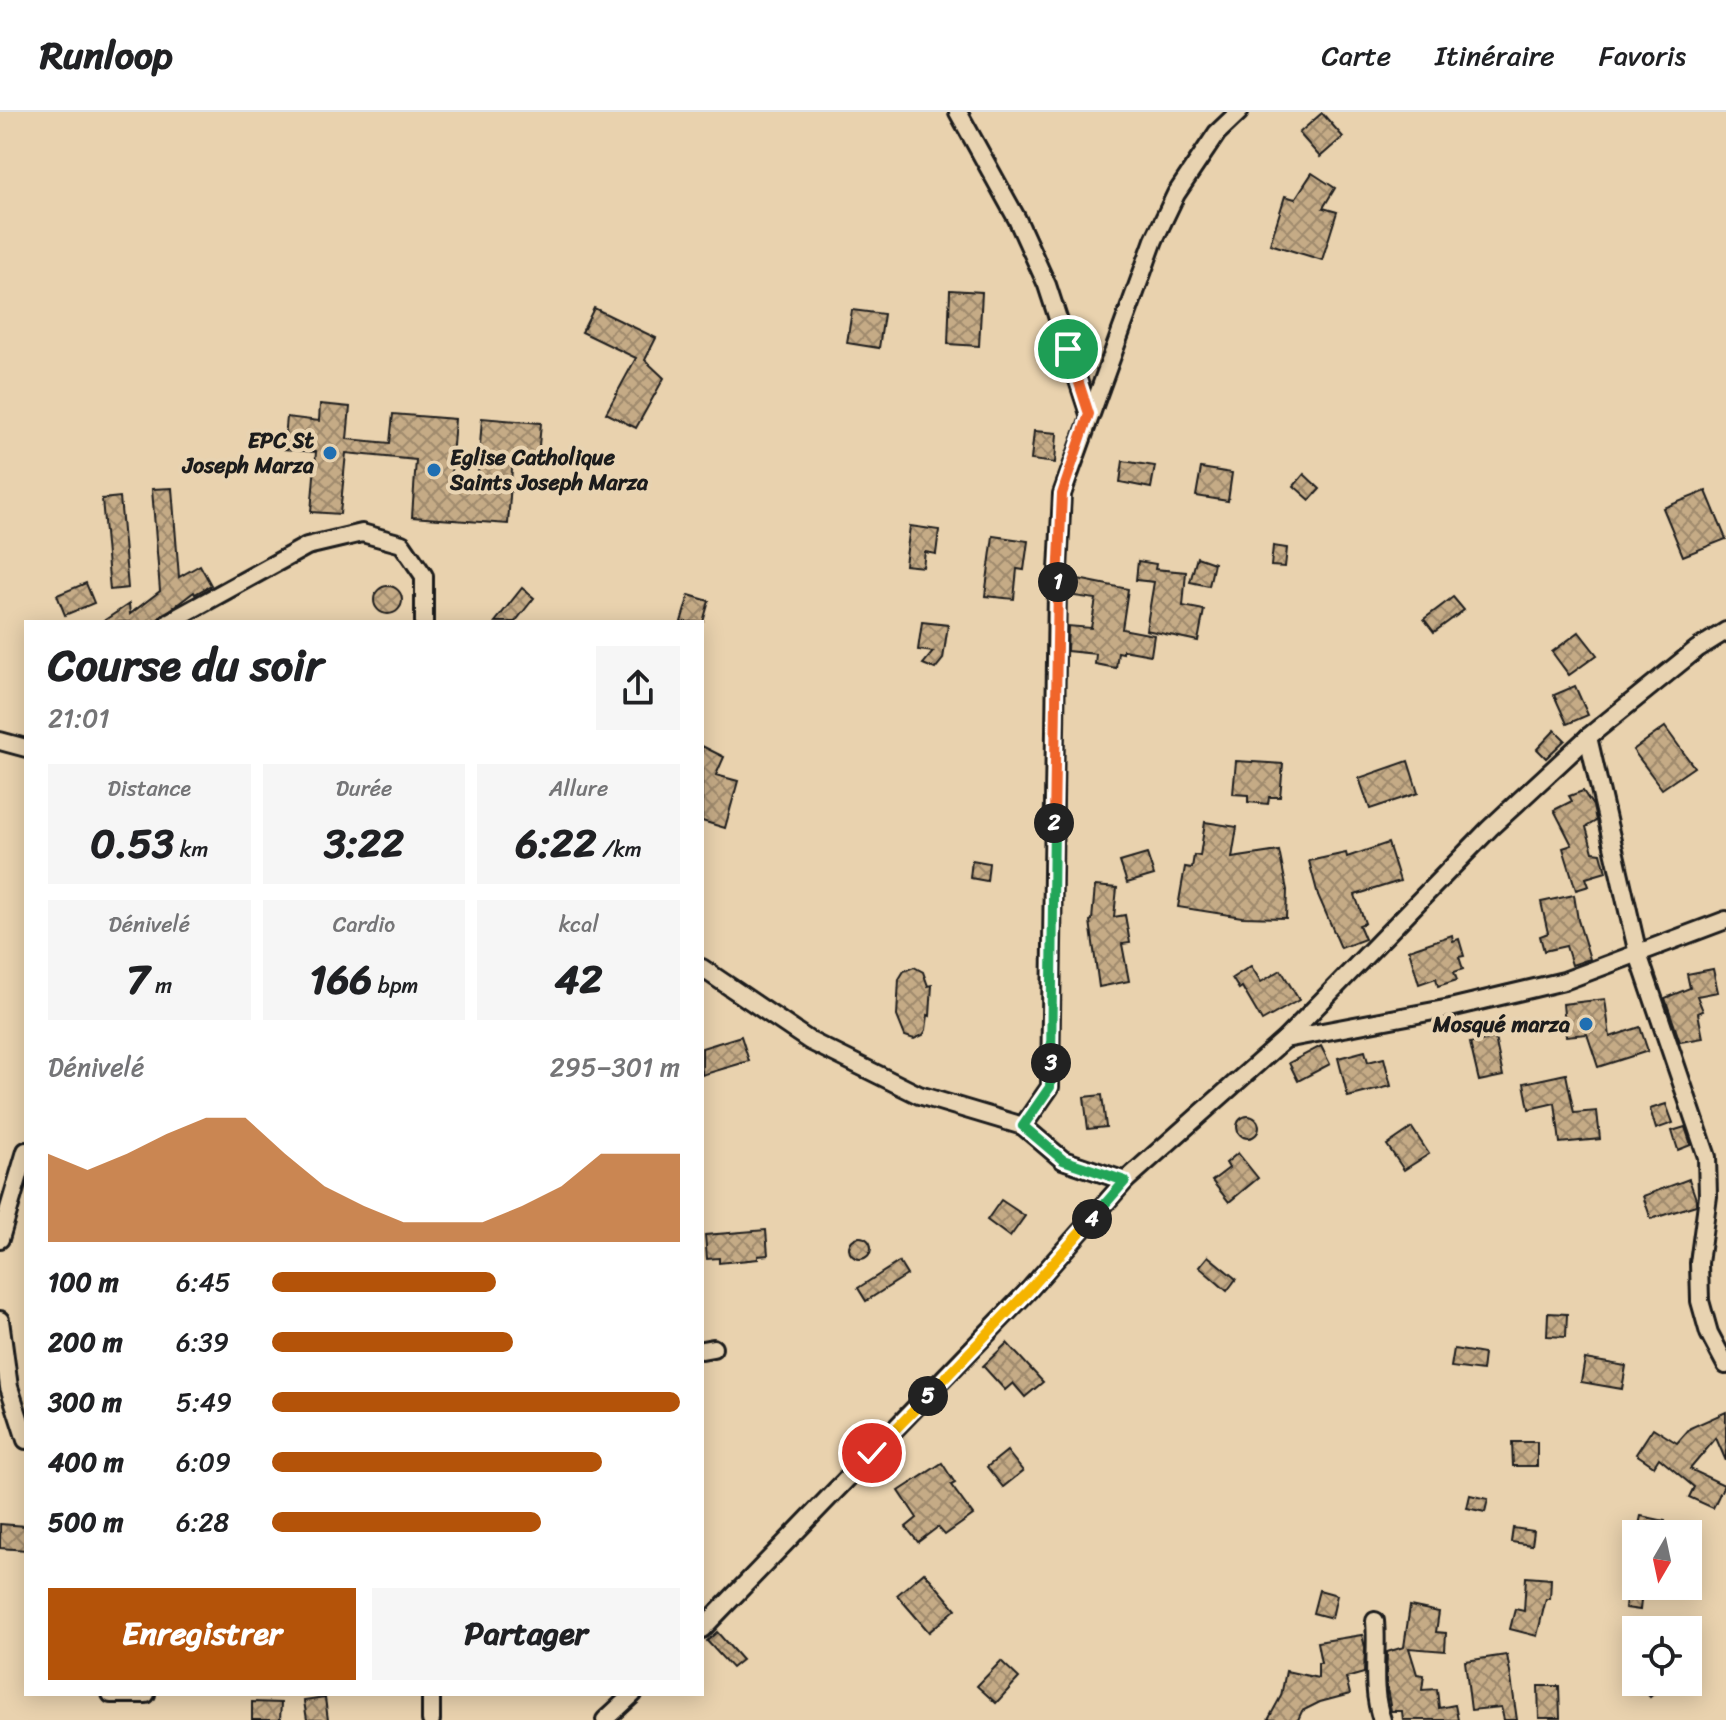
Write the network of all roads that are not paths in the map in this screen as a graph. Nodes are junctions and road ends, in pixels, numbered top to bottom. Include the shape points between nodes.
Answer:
1 (958, 112) edge
2 (1239, 112) edge
3 (1089, 414) junction
4 (173, 620) edge
5 (424, 620) edge
6 (1726, 631) edge
7 (1588, 737) junction
8 (0, 741) edge
9 (24, 747) edge
10 (1726, 920) edge
11 (1638, 954) junction
12 (704, 969) edge
13 (1285, 1039) junction
14 (1023, 1126) junction
15 (24, 1158) edge
16 (1125, 1181) junction
17 (0, 1239) edge
18 (0, 1320) edge
19 (1726, 1365) edge
20 (24, 1434) edge
21 (1375, 1621) dead end
22 (704, 1627) edge
23 (431, 1696) edge
24 (631, 1696) edge
25 (431, 1720) edge
26 (605, 1720) edge
27 (1382, 1720) edge

1 - 3 street via 1047,285
2 - 3 street via 1217,133 1176,194
3 - 14 street via 1062,494 1058,545 1050,1087
4 - 5 street via 307,546 362,533 402,544 424,576
6 - 7 street
7 - 11 street
7 - 13 street via 1490,828
8 - 9 street
10 - 11 street
11 - 13 street via 1564,981
11 - 19 street via 1707,1157 1700,1301
12 - 14 street via 810,1041 864,1068 919,1095
13 - 16 street
14 - 16 street via 1063,1160
15 - 17 street
16 - 22 street via 1029,1290
18 - 20 street via 9,1387
21 - 27 street via 1375,1700
23 - 25 street
24 - 26 street

